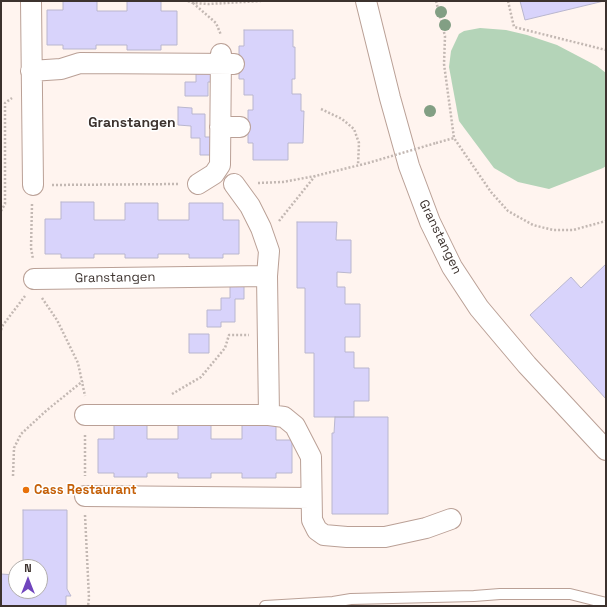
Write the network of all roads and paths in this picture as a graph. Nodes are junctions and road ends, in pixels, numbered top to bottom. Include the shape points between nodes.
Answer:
1 (31, 1) edge
2 (188, 1) edge
3 (261, 1) edge
4 (366, 1) edge
5 (436, 1) edge
6 (508, 1) edge
7 (193, 3) junction
8 (606, 50) edge
9 (225, 60) junction
10 (31, 71) junction
11 (32, 98) junction
12 (322, 109) dead end
13 (220, 128) junction
14 (240, 128) dead end
15 (454, 138) junction
16 (368, 163) dead end
17 (358, 165) dead end
18 (315, 176) dead end
19 (198, 184) dead end
20 (234, 184) dead end
21 (33, 185) joint
22 (1, 211) edge
23 (606, 221) edge
24 (265, 238) junction
25 (267, 276) junction
26 (35, 284) junction
27 (1, 330) edge
28 (268, 334) junction
29 (83, 381) junction
30 (167, 397) dead end
31 (86, 415) junction
32 (269, 415) junction
33 (606, 450) edge
34 (13, 476) dead end
35 (86, 496) junction
36 (311, 498) junction
37 (451, 518) dead end
38 (606, 602) edge
39 (88, 606) edge
40 (265, 606) edge

1 - 10 street
2 - 7 path
3 - 7 path
4 - 33 street, Granstangen via 409,166 430,222 450,262 479,308 527,365
5 - 15 path via 445,36 444,64
6 - 8 path via 514,27
7 - 9 path via 216,23 221,34
9 - 10 street via 80,58 61,69
9 - 13 street
10 - 11 street
11 - 21 street
11 - 22 path via 11,98 5,103 5,204
12 - 17 path via 354,129 359,143
13 - 14 street
13 - 19 street via 220,165 214,174
15 - 16 path, bridge
15 - 23 path via 491,192 508,211 533,225 554,230 573,230
18 - 24 path
20 - 24 street via 250,206
21 - 26 path via 31,248
24 - 25 street via 269,251
25 - 26 street, Granstangen
25 - 28 street
26 - 27 path via 22,298
26 - 29 path via 57,320 78,363
28 - 30 path via 229,335 226,348 201,377
28 - 32 street
29 - 31 path
29 - 34 path via 21,434 14,448
31 - 32 street
31 - 35 path
32 - 36 street via 284,417 295,426 304,441 311,456
35 - 36 street
35 - 39 path
36 - 37 street via 312,520 317,530 324,535 385,537 426,528
38 - 40 lane via 570,594 500,594

